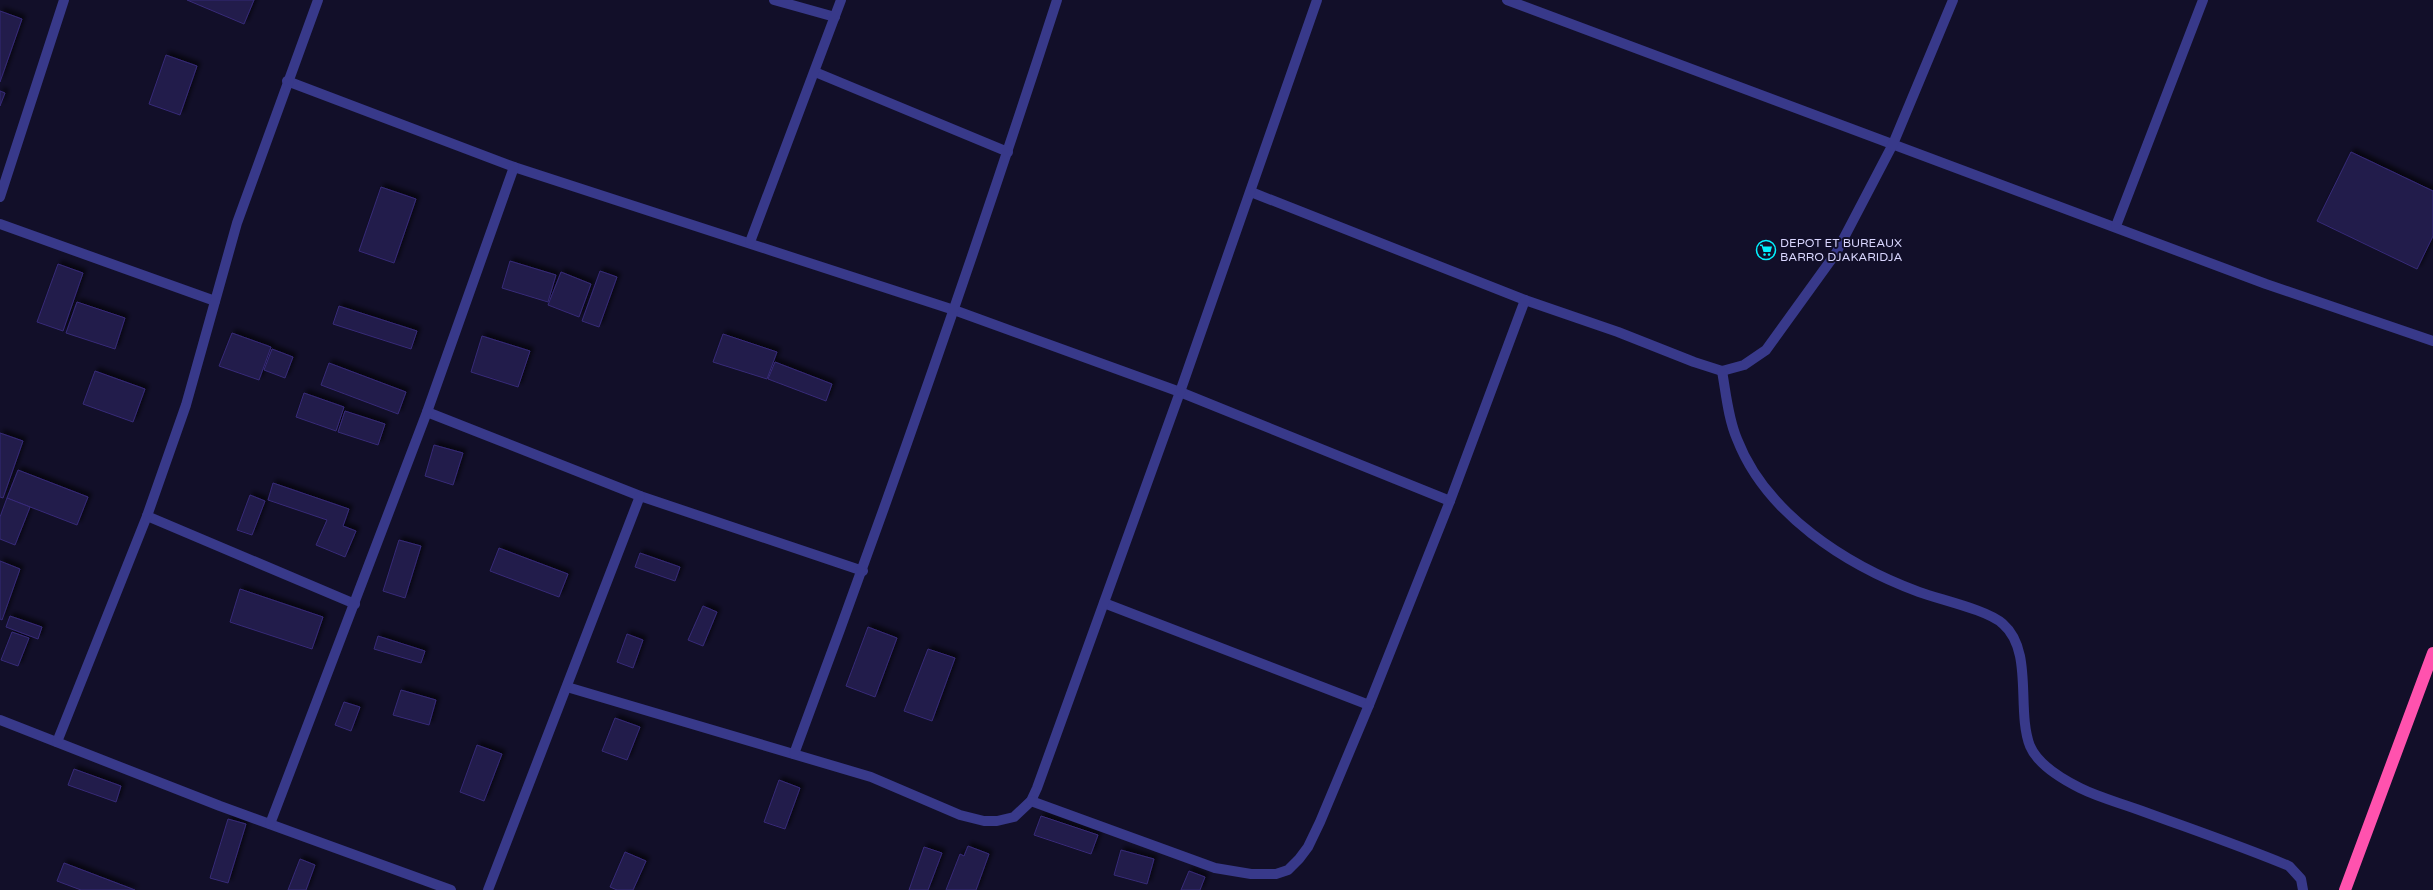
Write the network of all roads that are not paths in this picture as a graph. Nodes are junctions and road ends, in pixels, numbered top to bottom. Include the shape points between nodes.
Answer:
1 (64, 0) edge
2 (318, 0) edge
3 (774, 0) edge
4 (841, 0) edge
5 (1057, 0) edge
6 (1317, 0) edge
7 (1507, 0) edge
8 (1953, 0) edge
9 (2203, 0) edge
10 (835, 17) junction
11 (815, 72) junction
12 (287, 81) junction
13 (1893, 144) junction
14 (1008, 152) junction
15 (514, 167) junction
16 (1251, 192) junction
17 (0, 197) edge
18 (0, 224) edge
19 (2116, 226) junction
20 (750, 242) junction
21 (215, 300) junction
22 (1525, 300) junction
23 (954, 310) junction
24 (2433, 341) edge
25 (1722, 371) junction
26 (1180, 392) junction
27 (427, 412) junction
28 (640, 496) junction
29 (1450, 501) junction
30 (147, 516) junction
31 (863, 571) junction
32 (1104, 603) junction
33 (355, 604) junction
34 (2433, 652) edge
35 (567, 687) junction
36 (1369, 705) junction
37 (0, 720) edge
38 (57, 742) junction
39 (794, 754) junction
40 (1031, 801) junction
41 (270, 824) junction
42 (451, 890) edge
43 (488, 890) edge
44 (2303, 890) edge
45 (2345, 890) edge

1 - 17 street
2 - 12 street
3 - 10 street
4 - 10 street
5 - 14 street
6 - 16 street
7 - 13 street
8 - 13 street
9 - 19 street
10 - 11 street
11 - 14 street
11 - 20 street
12 - 15 street
12 - 21 street via 237,223
13 - 19 street
13 - 25 street via 1836,253 1766,350 1744,365
14 - 23 street
15 - 20 street
15 - 27 street
16 - 22 street
16 - 26 street
18 - 21 street
19 - 24 street via 2266,284
20 - 23 street
21 - 30 street via 186,405
22 - 25 street
22 - 29 street
23 - 26 street
23 - 31 street
25 - 44 street via 1736,439 1748,462 1787,512 1826,543 1864,568 1916,590 1989,614 2012,633 2020,654 2025,726 2031,747 2040,760 2080,788 2289,866 2302,878
26 - 29 street
26 - 32 street
27 - 28 street
27 - 33 street
28 - 31 street
28 - 35 street
29 - 36 street
30 - 33 street
30 - 38 street
31 - 39 street
32 - 36 street
32 - 40 street
33 - 41 street
34 - 45 highway
35 - 39 street
35 - 43 street
36 - 40 street via 1308,847 1288,870 1276,874 1251,874 1215,868
37 - 38 street
38 - 41 street
39 - 40 street via 871,778 960,815 984,821 1014,817
41 - 42 street

